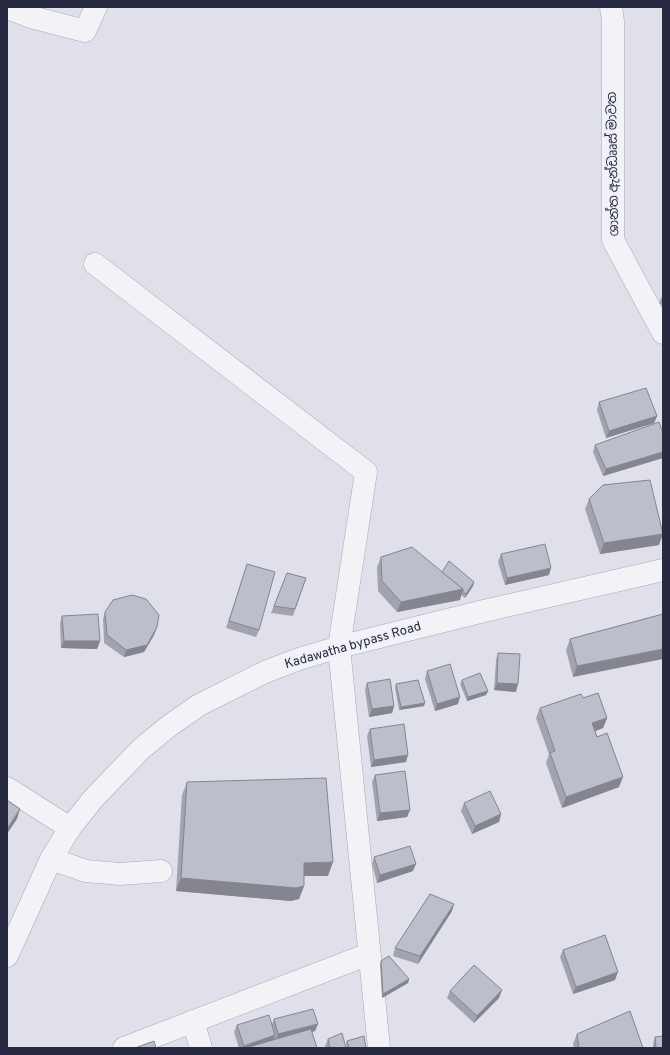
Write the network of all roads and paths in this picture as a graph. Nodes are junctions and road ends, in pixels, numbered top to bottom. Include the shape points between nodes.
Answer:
1 (96, 7) edge
2 (611, 7) edge
3 (7, 8) edge
4 (95, 264) dead end
5 (663, 333) edge
6 (663, 570) edge
7 (339, 647) junction
8 (7, 788) edge
9 (70, 828) junction
10 (51, 859) junction
11 (162, 871) dead end
12 (369, 954) junction
13 (7, 956) edge
14 (192, 1021) junction
15 (124, 1048) edge
16 (201, 1048) edge
17 (379, 1048) edge

1 - 3 street via 85,31
2 - 5 street, ශාන්ත ඇන්ඩෘෘස් මාවත via 613,240
4 - 7 street via 366,472
6 - 7 street, Kadawatha bypass Road
7 - 9 street, Kadawatha bypass Road via 266,672 200,705 141,749 93,799
7 - 12 street
8 - 9 street
9 - 10 street, Kadawatha bypass Road
10 - 11 street via 86,871 120,874
10 - 13 street, Kadawatha bypass Road
12 - 14 street
12 - 17 street
14 - 15 street
14 - 16 street

